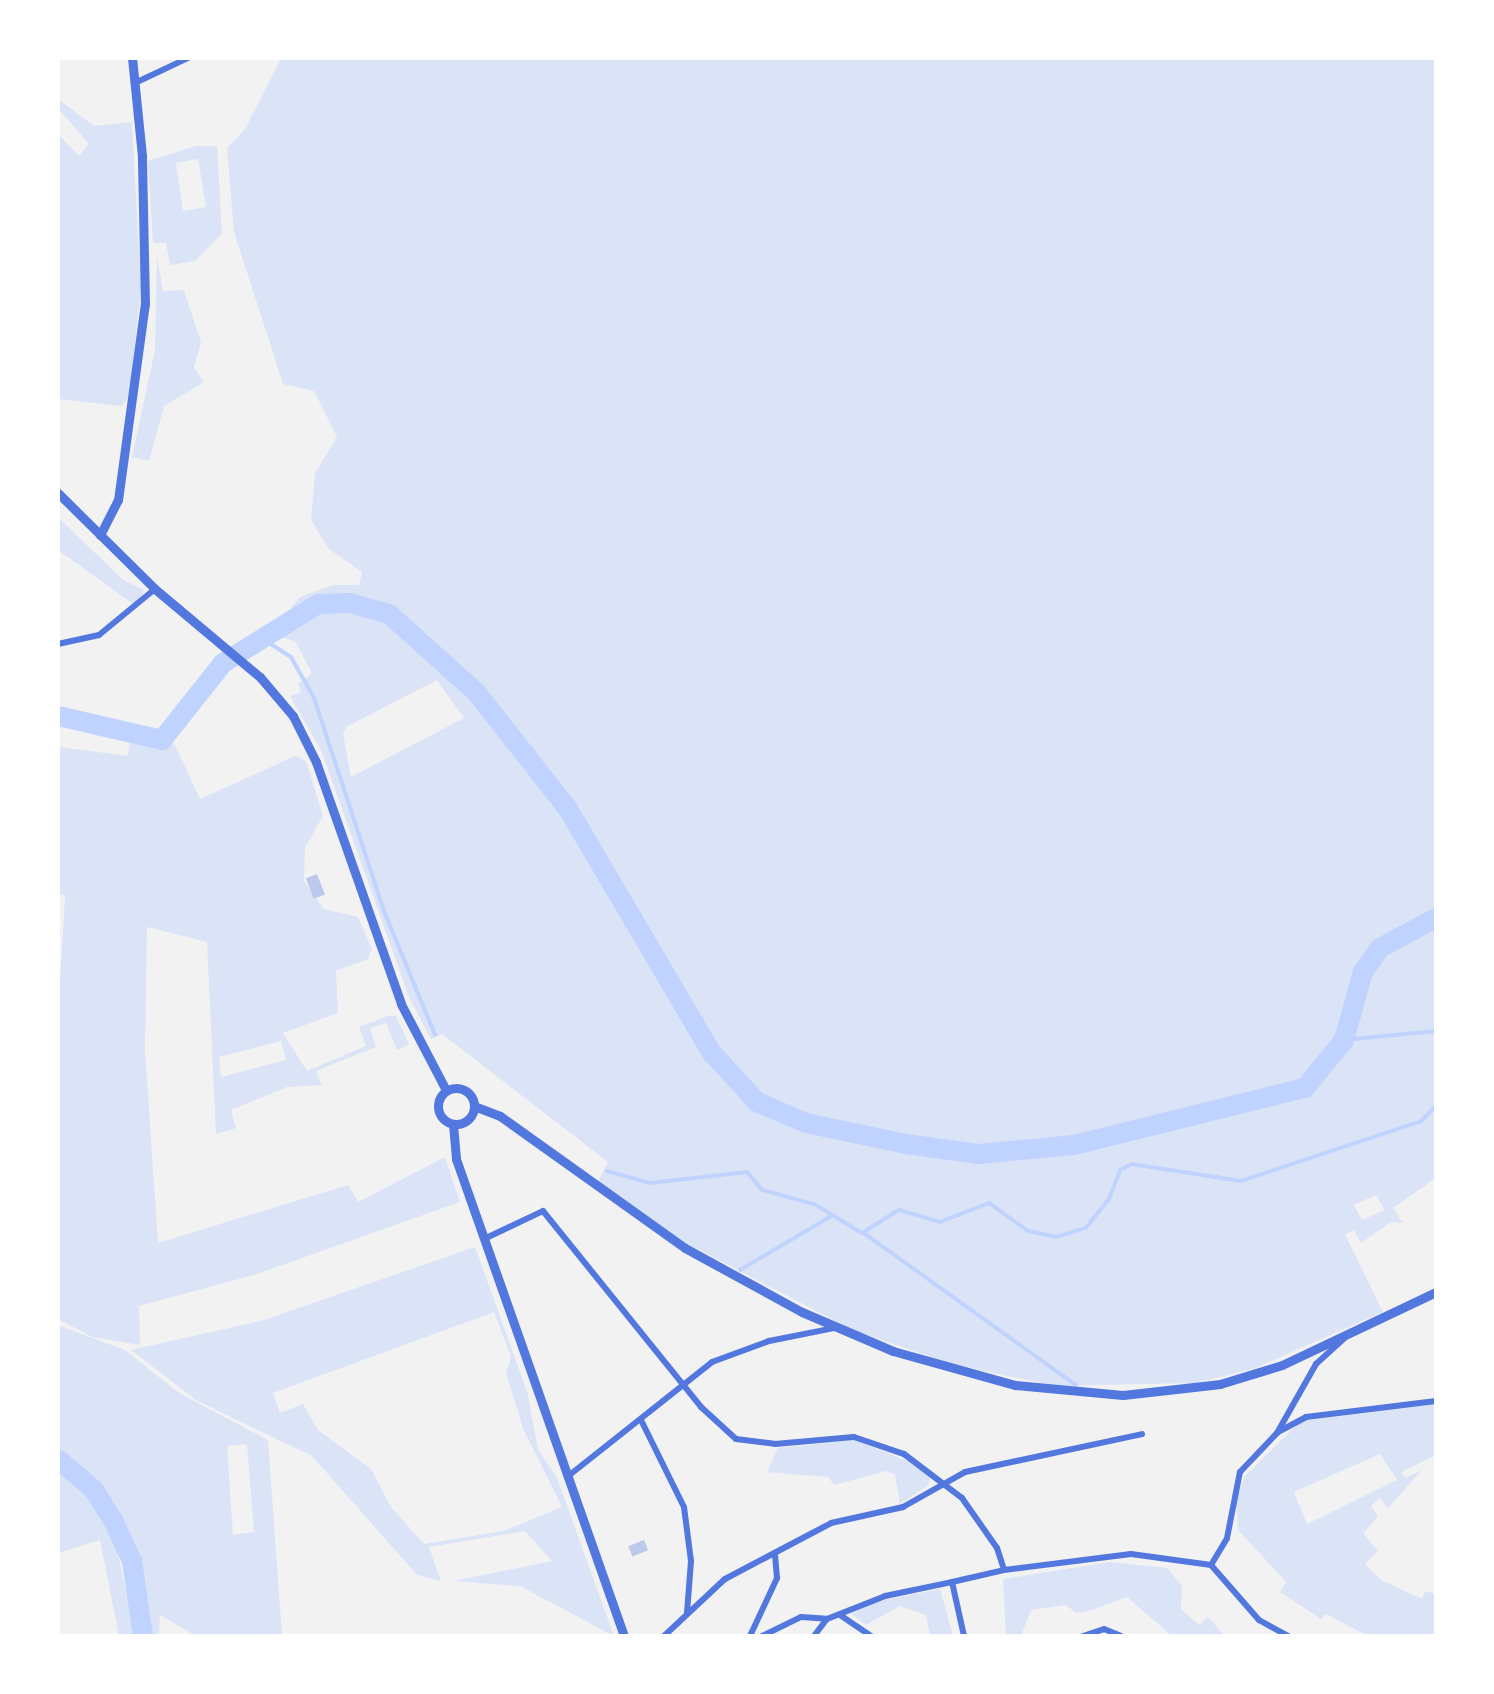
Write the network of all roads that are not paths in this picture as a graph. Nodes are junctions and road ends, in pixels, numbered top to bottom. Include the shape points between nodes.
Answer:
1 (132, 58) edge
2 (188, 58) edge
3 (137, 82) junction
4 (58, 493) edge
5 (100, 535) junction
6 (156, 589) junction
7 (58, 644) edge
8 (446, 1090) junction
9 (474, 1106) junction
10 (453, 1124) junction
11 (482, 1240) junction
12 (1436, 1292) edge
13 (834, 1328) junction
14 (1349, 1334) junction
15 (680, 1382) junction
16 (1436, 1401) edge
17 (641, 1420) junction
18 (1277, 1433) junction
19 (1142, 1434) dead end
20 (566, 1477) junction
21 (946, 1482) junction
22 (775, 1556) junction
23 (1211, 1566) junction
24 (1004, 1570) junction
25 (952, 1582) junction
26 (687, 1614) junction
27 (839, 1614) junction
28 (828, 1619) junction
29 (624, 1636) edge
30 (664, 1636) edge
31 (750, 1636) edge
32 (762, 1636) edge
33 (814, 1636) edge
34 (871, 1636) edge
35 (964, 1636) edge
36 (1084, 1636) edge
37 (1121, 1636) edge
38 (1288, 1636) edge

1 - 3 street
2 - 3 street
3 - 5 street via 143,326 118,500
4 - 5 street
5 - 6 street
6 - 7 street via 98,634
6 - 8 street via 276,694 308,743 401,1004
8 - 9 street via 465,1090
8 - 10 street via 438,1106
9 - 10 street via 465,1122
9 - 13 street via 512,1124 685,1248
10 - 11 street via 456,1159
11 - 15 street via 543,1211
11 - 20 street
12 - 14 street
13 - 14 street via 1002,1382 1105,1395 1220,1384
13 - 15 street via 734,1353
14 - 18 street via 1307,1376
15 - 17 street
15 - 21 street via 736,1439 775,1444 854,1437 904,1454
16 - 18 street via 1306,1416
17 - 20 street
17 - 26 street via 684,1506 691,1561
18 - 23 street via 1240,1472 1227,1538
19 - 21 street via 994,1464
20 - 29 street
21 - 22 street via 903,1507 831,1523
21 - 24 street via 979,1520
22 - 26 street via 726,1579
22 - 31 street via 777,1578
23 - 24 street via 1131,1554
23 - 38 street via 1258,1620
24 - 25 street
25 - 27 street
25 - 35 street
26 - 30 street
27 - 28 street
27 - 34 street
28 - 32 street via 801,1617
28 - 33 street
36 - 37 street via 1104,1629

